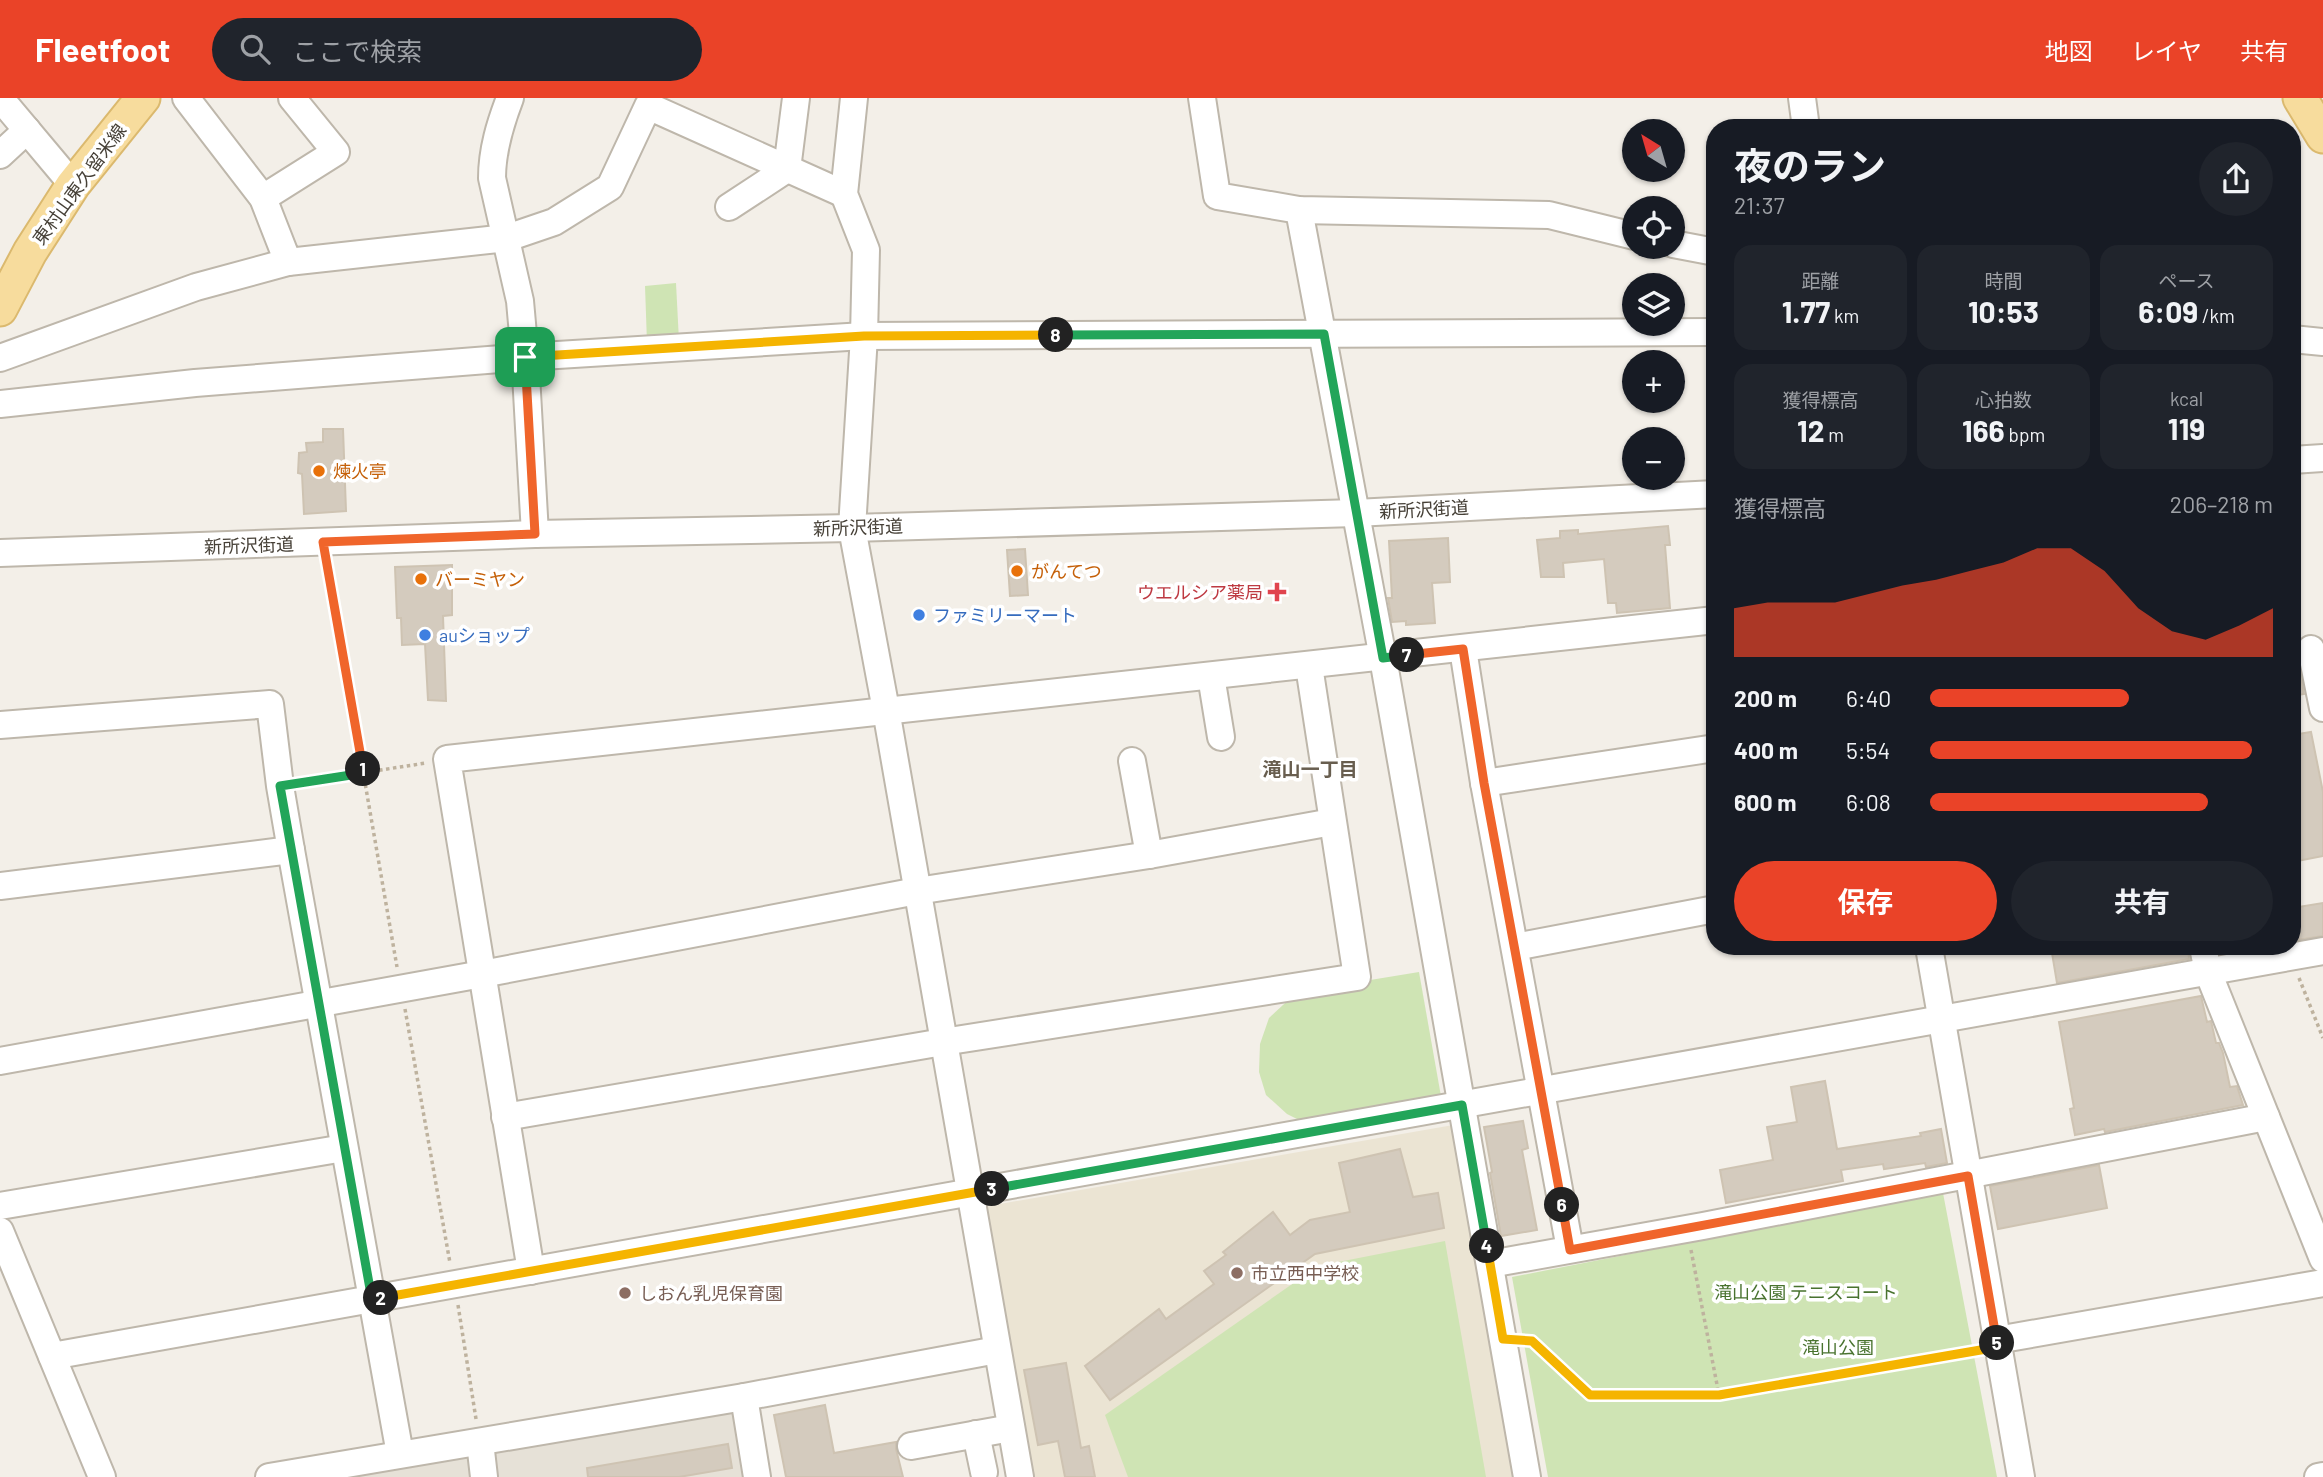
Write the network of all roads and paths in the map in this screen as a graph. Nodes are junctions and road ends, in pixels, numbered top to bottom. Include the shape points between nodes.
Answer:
1 (0, 98) edge
2 (143, 98) edge
3 (186, 98) edge
4 (292, 98) edge
5 (510, 98) edge
6 (796, 98) edge
7 (854, 98) edge
8 (1202, 98) edge
9 (1802, 98) edge
10 (2300, 98) edge
11 (1805, 119) edge
12 (27, 130) junction
13 (2323, 136) edge
14 (0, 155) edge
15 (787, 169) junction
16 (73, 185) junction
17 (844, 194) junction
18 (263, 198) junction
19 (729, 207) dead end
20 (1299, 210) junction
21 (1622, 233) edge
22 (507, 238) junction
23 (1685, 246) edge
24 (1706, 250) edge
25 (288, 262) junction
26 (0, 309) edge
27 (1706, 332) edge
28 (1324, 334) junction
29 (864, 336) junction
30 (2301, 340) edge
31 (2323, 342) edge
32 (525, 357) junction
33 (0, 358) edge
34 (0, 404) edge
35 (2323, 458) edge
36 (2301, 459) edge
37 (1706, 494) edge
38 (1356, 513) junction
39 (852, 527) junction
40 (535, 534) junction
41 (323, 542) junction
42 (0, 553) edge
43 (1706, 621) edge
44 (1463, 649) junction
45 (2309, 649) edge
46 (1383, 658) junction
47 (1309, 666) junction
48 (1211, 676) junction
49 (2323, 708) edge
50 (886, 710) junction
51 (0, 725) edge
52 (1222, 737) dead end
53 (1706, 749) edge
54 (447, 759) junction
55 (1132, 761) dead end
56 (364, 773) junction
57 (1484, 783) junction
58 (280, 786) junction
59 (1332, 822) junction
60 (291, 850) junction
61 (1149, 855) junction
62 (0, 886) edge
63 (917, 891) junction
64 (1706, 911) edge
65 (1515, 947) junction
66 (2323, 951) edge
67 (1930, 955) edge
68 (2291, 957) junction
69 (2205, 959) edge
70 (482, 974) junction
71 (401, 989) junction
72 (318, 1003) junction
73 (1942, 1022) junction
74 (2323, 1038) edge
75 (943, 1042) junction
76 (0, 1060) edge
77 (1541, 1091) junction
78 (1462, 1105) junction
79 (505, 1117) junction
80 (2266, 1118) junction
81 (344, 1148) junction
82 (1968, 1176) junction
83 (971, 1193) junction
84 (0, 1206) edge
85 (1686, 1229) junction
86 (0, 1231) edge
87 (1570, 1250) junction
88 (2323, 1259) edge
89 (1490, 1264) junction
90 (531, 1271) junction
91 (2323, 1283) edge
92 (454, 1285) junction
93 (372, 1300) junction
94 (1503, 1339) junction
95 (1997, 1343) junction
96 (996, 1350) junction
97 (52, 1356) junction
98 (1719, 1395) junction
99 (744, 1397) junction
100 (1010, 1428) junction
101 (976, 1434) junction
102 (480, 1441) junction
103 (911, 1446) dead end
104 (400, 1454) junction
105 (984, 1472) dead end
106 (302, 1474) edge
107 (2323, 1476) edge
108 (102, 1477) edge
109 (269, 1477) edge
110 (484, 1477) edge
111 (757, 1477) edge
112 (1020, 1477) edge
113 (1527, 1477) edge
114 (2021, 1477) edge
115 (2318, 1477) edge

1 - 12 street
2 - 16 main road, 東村山東久留米線
3 - 18 street
4 - 18 street via 336,152
5 - 22 street via 492,163
6 - 15 street
7 - 17 street
8 - 20 street via 1217,196
9 - 11 street
10 - 13 main road
12 - 14 street
12 - 16 street
15 - 17 street
15 - 19 street
15 - 22 street via 648,106 610,187 554,222
16 - 26 main road, 東村山東久留米線
17 - 29 street via 866,250
18 - 25 street
20 - 21 street via 1549,215
20 - 28 street
22 - 25 street
22 - 32 street
23 - 24 street
25 - 33 street via 196,287
27 - 28 street
28 - 29 street
28 - 38 street
29 - 32 street
29 - 39 street
30 - 31 street
32 - 34 street via 195,383
32 - 40 street
35 - 36 street
37 - 38 street, 新所沢街道
38 - 39 street, 新所沢街道
38 - 46 street
39 - 40 street, 新所沢街道
39 - 50 street
40 - 41 street, 新所沢街道
41 - 42 street, 新所沢街道
41 - 56 path
43 - 44 street
44 - 46 street
44 - 57 street
45 - 49 street
46 - 47 street
46 - 78 street
47 - 48 street
47 - 59 street
48 - 50 street
48 - 52 street
50 - 54 street
50 - 63 street
51 - 58 street via 270,704
53 - 57 street
54 - 56 path
54 - 70 street
55 - 61 street
56 - 58 path
56 - 71 path
57 - 65 street
58 - 60 street
59 - 61 street
59 - 75 street via 1357,977
60 - 62 street
60 - 72 street
61 - 63 street
63 - 70 street
63 - 75 street
64 - 65 street
65 - 77 street
66 - 68 street
67 - 73 street
68 - 69 street
68 - 74 path
69 - 73 street
69 - 80 street
70 - 71 street
70 - 79 street
71 - 72 street
71 - 92 path
72 - 76 street
72 - 81 street
73 - 77 street
73 - 82 street
75 - 79 street
75 - 83 street
77 - 78 street
77 - 87 street
78 - 83 street
78 - 89 street
79 - 90 street
80 - 82 street
80 - 88 street
81 - 84 street
81 - 93 street
82 - 85 street
82 - 95 street
83 - 90 street
83 - 96 street
85 - 87 street
85 - 98 path
86 - 97 street
87 - 89 street
89 - 94 street
90 - 92 street
91 - 95 street
92 - 93 street
92 - 102 path
93 - 97 street
93 - 104 street
94 - 98 path via 1532,1341 1590,1395
94 - 113 street
95 - 98 path
95 - 114 street
96 - 99 street
96 - 100 street
97 - 108 street
99 - 102 street
99 - 111 street
100 - 101 street
100 - 112 street
101 - 103 street
101 - 105 street
102 - 104 street
102 - 110 street
104 - 106 street
106 - 109 street
107 - 115 street

